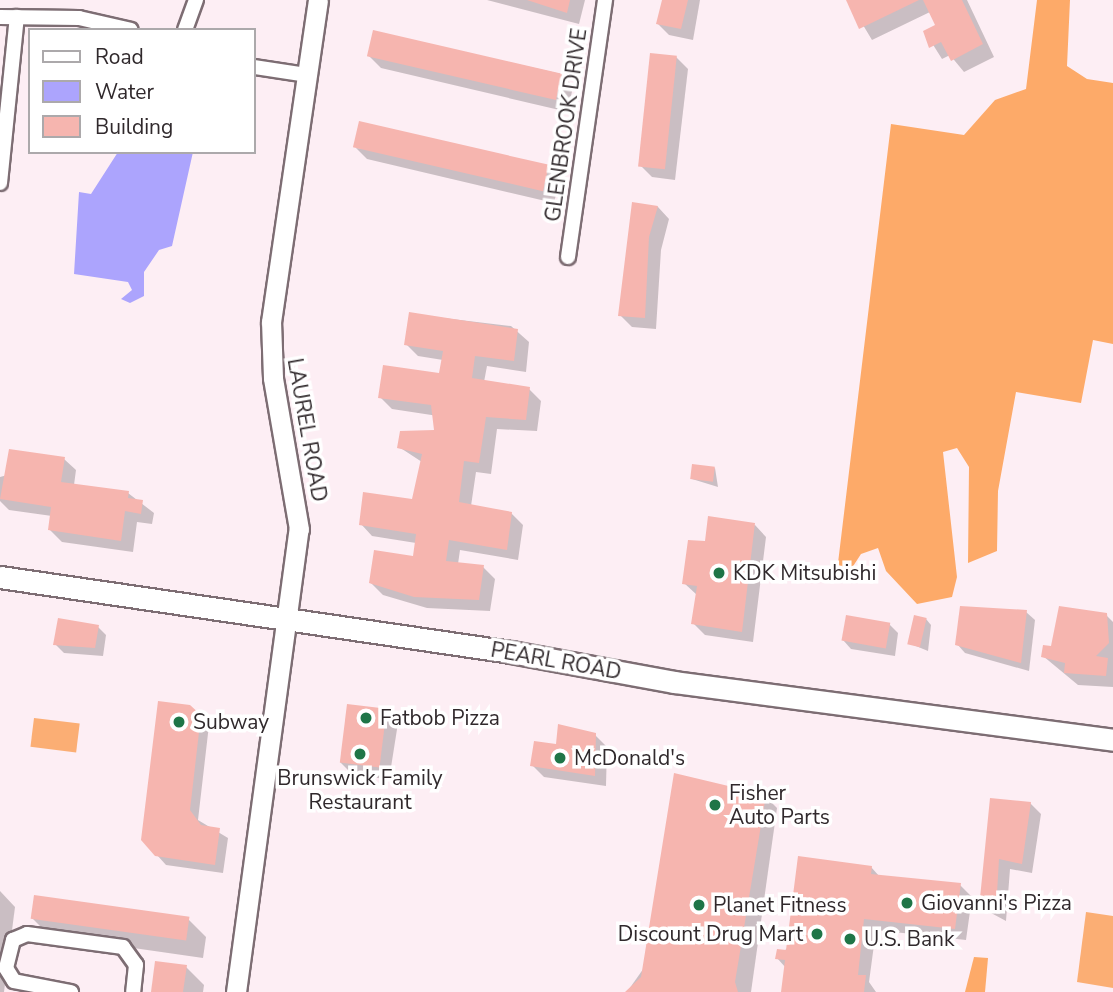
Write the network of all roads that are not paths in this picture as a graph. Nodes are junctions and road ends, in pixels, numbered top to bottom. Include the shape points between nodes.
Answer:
1 (196, 0) edge
2 (318, 0) edge
3 (605, 0) edge
4 (0, 17) edge
5 (17, 17) junction
6 (122, 28) edge
7 (186, 28) edge
8 (256, 67) edge
9 (307, 75) junction
10 (0, 183) edge
11 (568, 257) dead end
12 (0, 577) edge
13 (287, 620) junction
14 (1113, 740) edge
15 (71, 992) edge
16 (133, 992) edge
17 (236, 992) edge

1 - 7 street
2 - 9 street, LAUREL ROAD
3 - 11 street, GLENBROOK DRIVE
4 - 5 street
5 - 6 street via 79,18
5 - 10 street
8 - 9 street
9 - 13 street, LAUREL ROAD via 271,323 273,378 299,511
12 - 13 main road, PEARL ROAD
13 - 14 main road, PEARL ROAD via 674,682
13 - 17 street, LAUREL ROAD
15 - 16 street via 13,982 6,968 13,940 27,933 123,947 136,965

